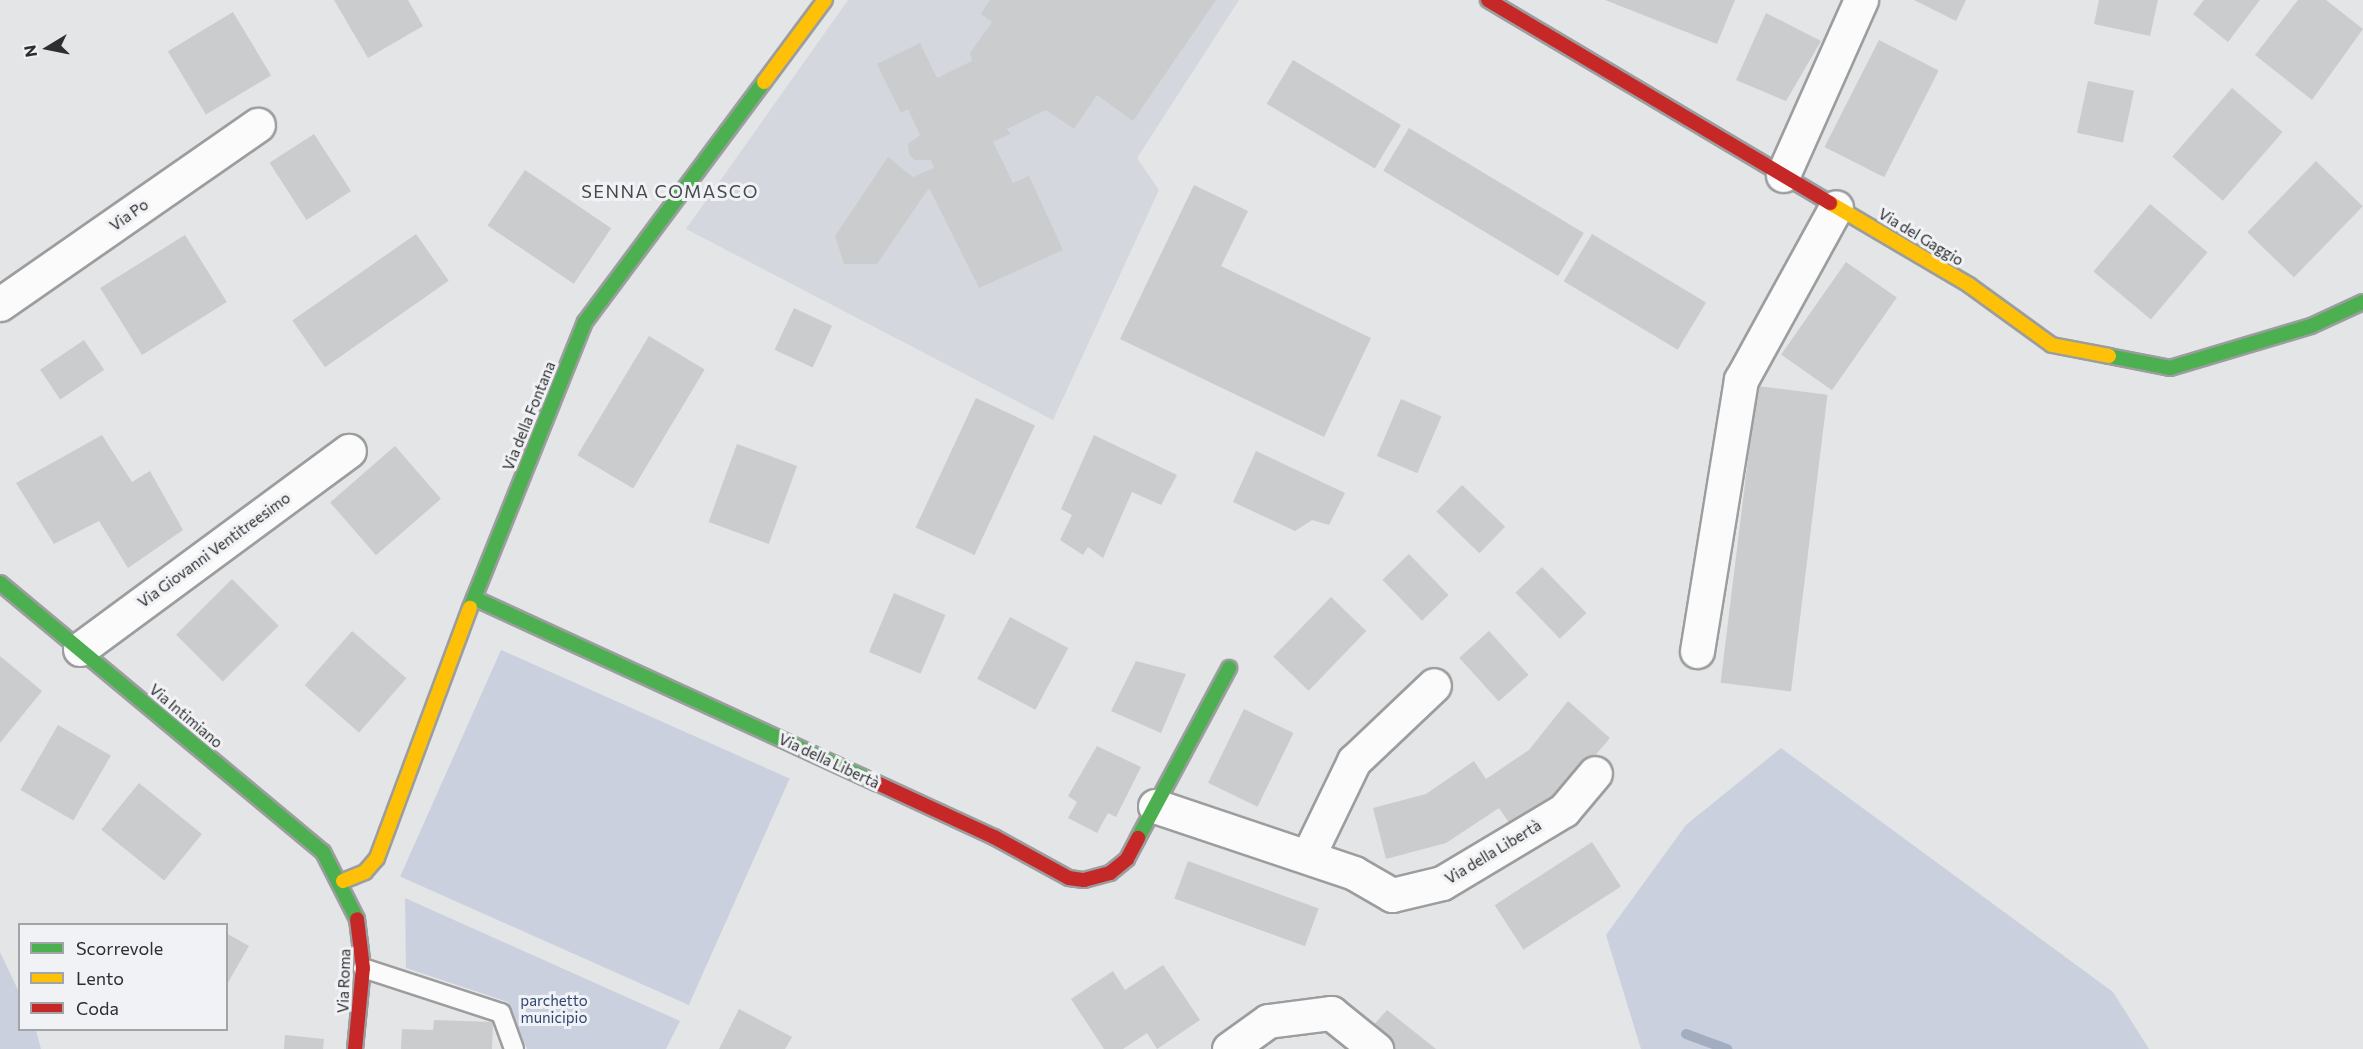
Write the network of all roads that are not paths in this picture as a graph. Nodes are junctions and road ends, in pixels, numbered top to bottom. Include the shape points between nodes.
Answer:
1 (825, 0) edge
2 (1488, 0) edge
3 (1861, 0) edge
4 (258, 125) dead end
5 (1783, 175) junction
6 (1836, 207) junction
7 (2363, 302) edge
8 (0, 304) edge
9 (349, 451) dead end
10 (0, 583) edge
11 (474, 598) junction
12 (80, 649) junction
13 (1697, 651) dead end
14 (1229, 668) dead end
15 (1434, 685) dead end
16 (1595, 773) dead end
17 (1155, 806) junction
18 (1308, 856) junction
19 (343, 881) junction
20 (363, 968) junction
21 (356, 1049) edge
22 (514, 1049) edge
23 (1229, 1049) edge
24 (1376, 1049) edge

1 - 11 street, Via della Fontana via 585,322
2 - 5 street, Via del Gaggio
3 - 5 street
4 - 8 street, Via Po
5 - 6 street, Via del Gaggio
6 - 7 street, Via del Gaggio via 1969,285 2052,345 2170,368 2311,326
6 - 13 street via 1741,380
9 - 12 street, Via Giovanni Ventitreesimo
10 - 12 street, Via Intimiano
11 - 17 street, Via della Libertà via 994,837 1069,878 1093,879 1118,867 1127,859
11 - 19 street, Via della Fontana via 377,858 365,872
12 - 19 street, Via Intimiano via 323,852
14 - 17 street, Via della Libertà
15 - 18 street via 1354,761
16 - 18 street, Via della Libertà via 1564,810 1442,883 1392,895 1354,873
17 - 18 street, Via della Libertà
19 - 20 street, Via Roma via 355,908
20 - 21 street, Via Roma
20 - 22 lane via 501,1013
23 - 24 street via 1268,1020 1331,1013

